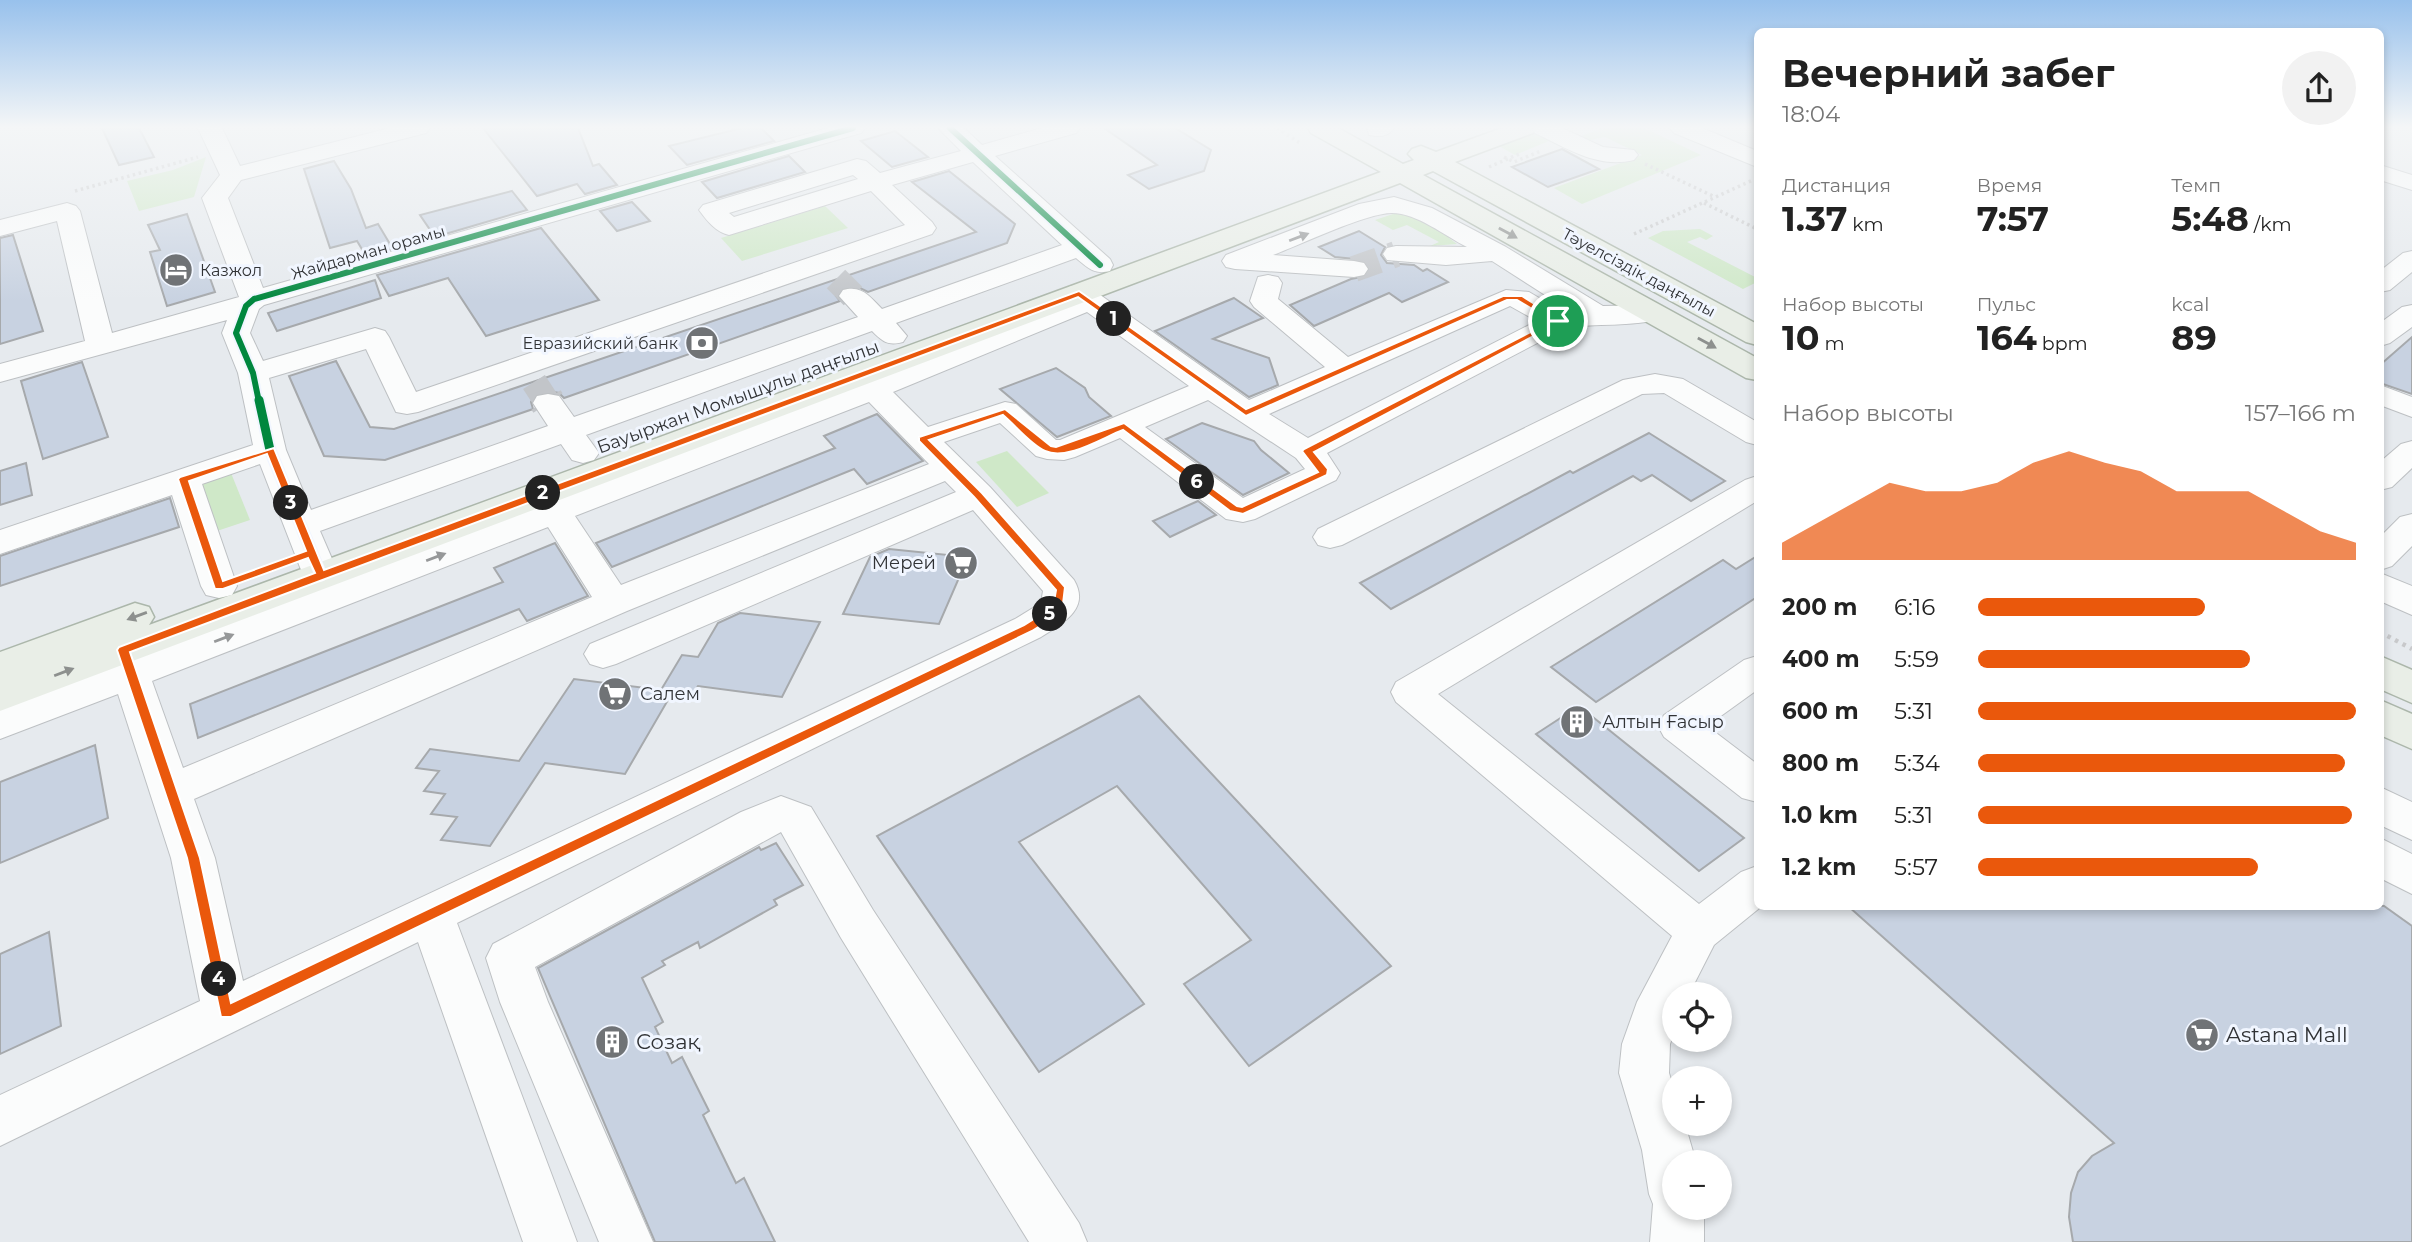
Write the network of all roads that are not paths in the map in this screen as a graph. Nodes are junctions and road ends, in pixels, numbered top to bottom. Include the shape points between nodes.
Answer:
1 (224, 186) edge
2 (652, 186) edge
3 (791, 186) edge
4 (862, 186) edge
5 (879, 186) edge
6 (1013, 186) edge
7 (1327, 186) edge
8 (1360, 186) edge
9 (1447, 186) edge
10 (1456, 186) edge
11 (0, 228) edge
12 (1224, 253) junction
13 (1497, 253) junction
14 (1396, 254) tunnel mouth
15 (1090, 256) junction
16 (1319, 266) junction
17 (1354, 269) tunnel mouth
18 (2396, 276) edge
19 (837, 280) junction
20 (1268, 283) junction
21 (1084, 297) junction
22 (2412, 297) edge
23 (250, 302) junction
24 (1652, 313) junction
25 (2412, 313) edge
26 (1597, 315) junction
27 (1558, 321) junction
28 (886, 330) junction
29 (2384, 334) edge
30 (1754, 335) edge
31 (101, 346) junction
32 (1345, 369) junction
33 (1754, 369) edge
34 (0, 373) edge
35 (253, 373) junction
36 (868, 382) junction
37 (535, 384) junction
38 (1210, 388) junction
39 (2384, 396) edge
40 (2412, 408) edge
41 (1246, 413) junction
42 (1124, 426) junction
43 (1754, 433) edge
44 (575, 442) junction
45 (270, 450) junction
46 (1307, 451) junction
47 (2412, 451) edge
48 (950, 467) junction
49 (2384, 476) edge
50 (184, 479) junction
51 (1754, 488) edge
52 (555, 511) junction
53 (2412, 524) edge
54 (1330, 537) dead end
55 (0, 542) edge
56 (311, 551) junction
57 (2384, 554) edge
58 (219, 586) junction
59 (2384, 587) edge
60 (614, 602) junction
61 (2412, 602) edge
62 (603, 654) dead end
63 (128, 662) junction
64 (0, 667) edge
65 (1754, 672) edge
66 (2384, 673) edge
67 (2412, 688) edge
68 (0, 696) edge
69 (2384, 718) edge
70 (0, 724) edge
71 (2412, 733) edge
72 (1754, 784) edge
73 (170, 791) junction
74 (2384, 806) edge
75 (2412, 823) edge
76 (2384, 858) edge
77 (2412, 876) edge
78 (1754, 888) edge
79 (431, 914) junction
80 (1698, 931) junction
81 (226, 1013) junction
82 (0, 1121) edge
83 (1668, 1150) edge
84 (1678, 1220) edge
85 (550, 1242) edge
86 (626, 1242) edge
87 (1060, 1242) edge
88 (1677, 1242) edge

1 - 23 street via 215,198
2 - 23 street, Жайдарман орамы
3 - 4 street via 712,210 729,228
5 - 19 street via 923,228
6 - 15 street
7 - 15 main road, Бауыржан Момышұлы даңғылы
8 - 12 main road, Бауыржан Момышұлы даңғылы
9 -> 24 main road, Тәуелсіздік даңғылы
10 - 30 main road, Тәуелсіздік даңғылы
11 - 31 street via 67,211
12 -> 13 street via 1394,205 1423,213
12 - 16 street
12 - 20 street
12 - 21 main road, Бауыржан Момышұлы даңғылы
13 - 14 street
13 - 26 street
15 - 28 main road, Бауыржан Момышұлы даңғылы
16 - 17 street
16 - 20 street
18 - 22 street
19 - 28 street
19 - 37 street
20 - 32 street via 1264,301
21 - 36 street
21 - 38 street
23 - 31 street, Жайдарман орамы
23 - 35 street via 236,333
24 - 26 street
24 -> 33 main road, Тәуелсіздік даңғылы
25 - 29 street
26 - 27 street
27 - 32 street via 1519,298 1506,298
27 - 46 street
28 - 44 main road, Бауыржан Момышұлы даңғылы
31 - 34 street, Жайдарман орамы
32 - 41 street
35 - 37 street via 375,337 407,405
35 - 45 street
36 - 48 street
36 - 52 street
36 - 56 main road, Бауыржан Момышұлы даңғылы
37 - 44 street
38 - 41 street
38 - 42 street
39 - 40 street
41 - 46 street
42 - 46 street via 1238,511 1324,473
42 - 48 street via 1064,450 1047,449 1005,411
43 - 54 street via 1672,385 1634,386
44 - 56 main road, Бауыржан Момышұлы даңғылы
45 - 50 street
45 - 56 street
47 - 49 street
48 - 60 street
48 - 62 street
48 - 79 street via 1061,589 1058,609 1028,628
50 - 55 street
50 - 58 street
51 - 80 street via 1410,692
52 - 60 street
63 -> 52 street
53 - 57 street
56 - 58 main road, Бауыржан Момышұлы даңғылы
56 - 63 main road, Бауыржан Момышұлы даңғылы
58 -> 64 main road, Бауыржан Момышұлы даңғылы
59 - 61 street
60 - 73 street
68 -> 63 main road, Бауыржан Момышұлы даңғылы
63 - 70 street
63 - 73 street
65 - 72 street via 1678,726
66 - 67 main road
69 - 71 main road
73 - 81 street via 194,858
74 - 75 street
76 - 77 street
78 - 80 street
79 - 81 street
79 - 85 street
80 - 83 street via 1661,1002 1646,1044 1644,1073
81 - 82 street
84 - 88 street
86 - 87 street via 509,958 781,813 796,819 857,924

